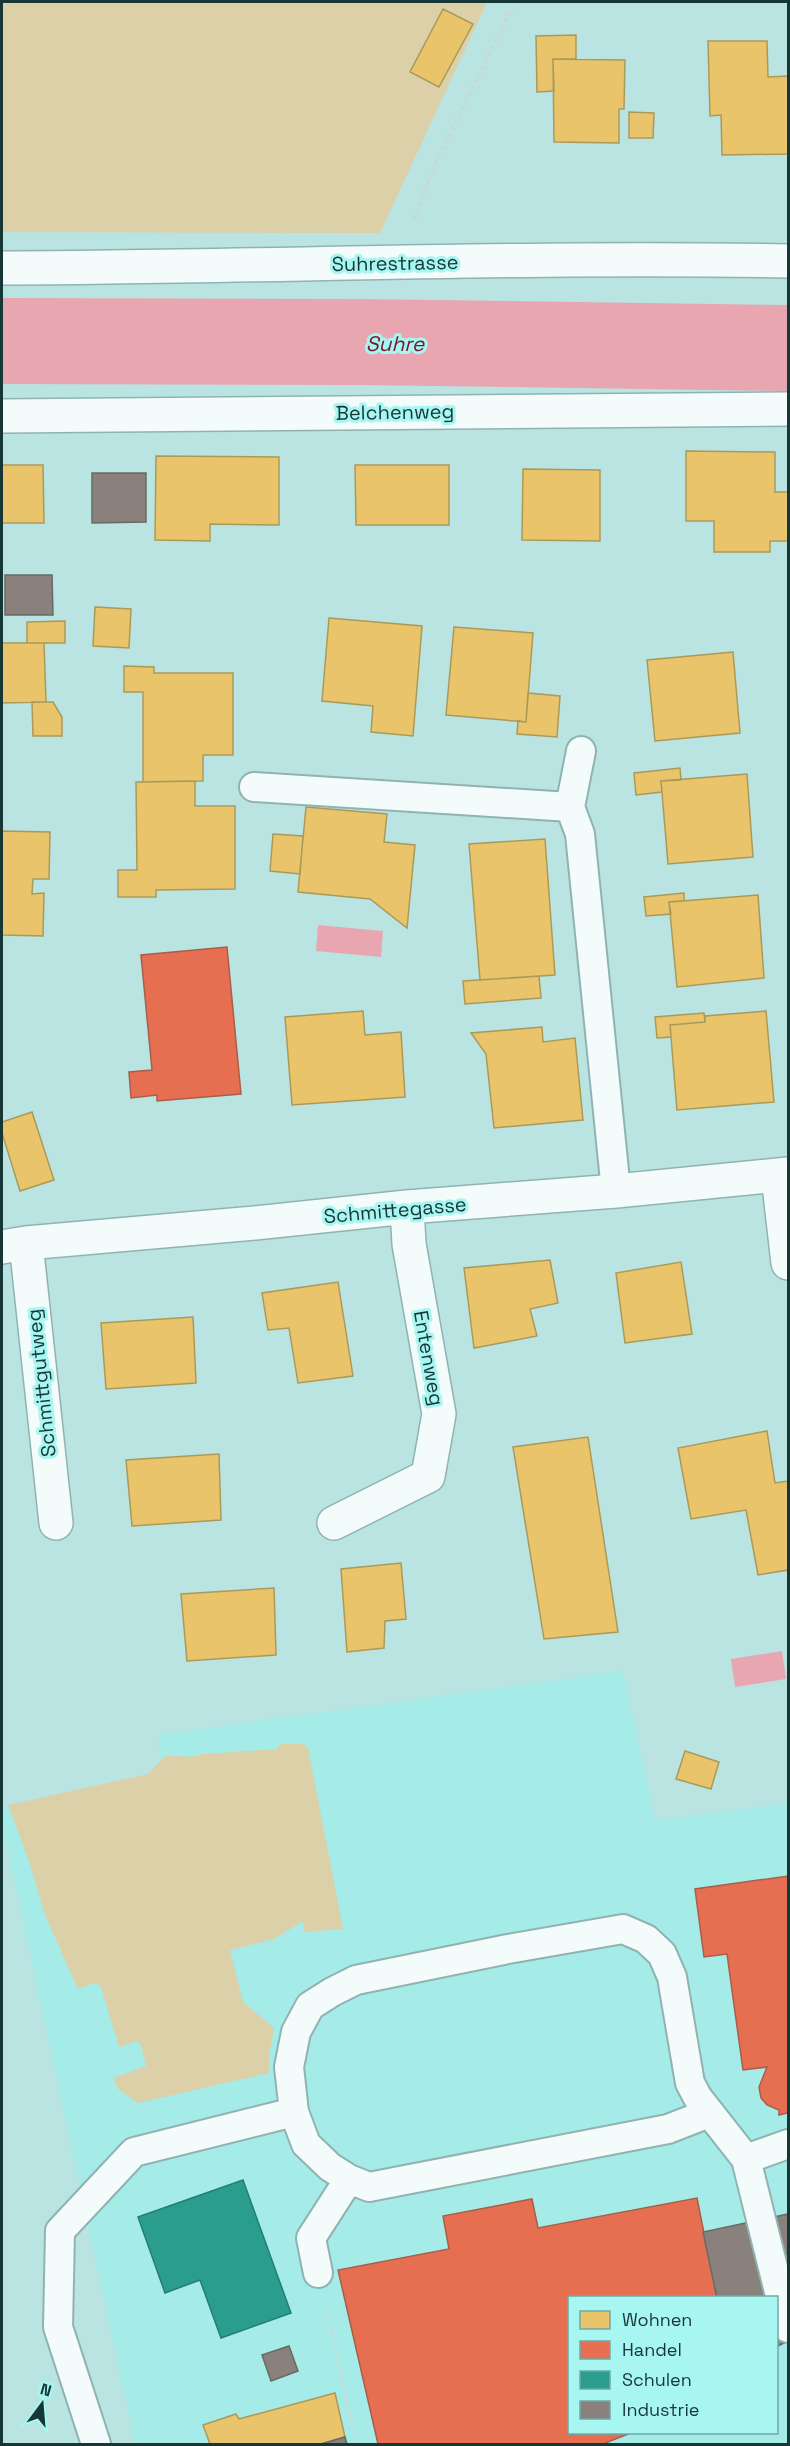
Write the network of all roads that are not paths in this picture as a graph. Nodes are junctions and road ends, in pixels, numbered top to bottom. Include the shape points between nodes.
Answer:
1 (789, 261) edge
2 (2, 268) edge
3 (789, 408) edge
4 (2, 416) edge
5 (581, 751) dead end
6 (254, 787) dead end
7 (570, 807) junction
8 (783, 1175) edge
9 (616, 1191) junction
10 (407, 1207) junction
11 (14, 1245) edge
12 (789, 1263) edge
13 (56, 1523) dead end
14 (334, 1523) dead end
15 (294, 2112) junction
16 (709, 2113) junction
17 (789, 2144) edge
18 (746, 2159) junction
19 (349, 2179) junction
20 (318, 2273) road end
21 (786, 2310) edge
22 (96, 2445) edge

1 - 2 street, Suhrestrasse via 664,259
3 - 4 street, Belchenweg
5 - 7 lane
6 - 7 lane
7 - 9 lane via 580,834
8 - 9 street, Schmittegasse
8 - 12 street
9 - 10 street, Schmittegasse
10 - 11 street, Schmittegasse
10 - 14 street, Entenweg via 409,1244 439,1414 428,1476
11 - 13 street, Schmittgutweg
15 - 16 lane via 289,2067 296,2032 310,2006 332,1992 356,1980 623,1929 646,1939 662,1954 672,1977 690,2083
15 - 19 lane via 306,2144
15 - 22 lane via 134,2152 60,2231 58,2327
16 - 18 lane
16 - 19 lane via 668,2129 369,2187
17 - 18 lane
18 - 21 lane
19 - 20 lane via 311,2238

